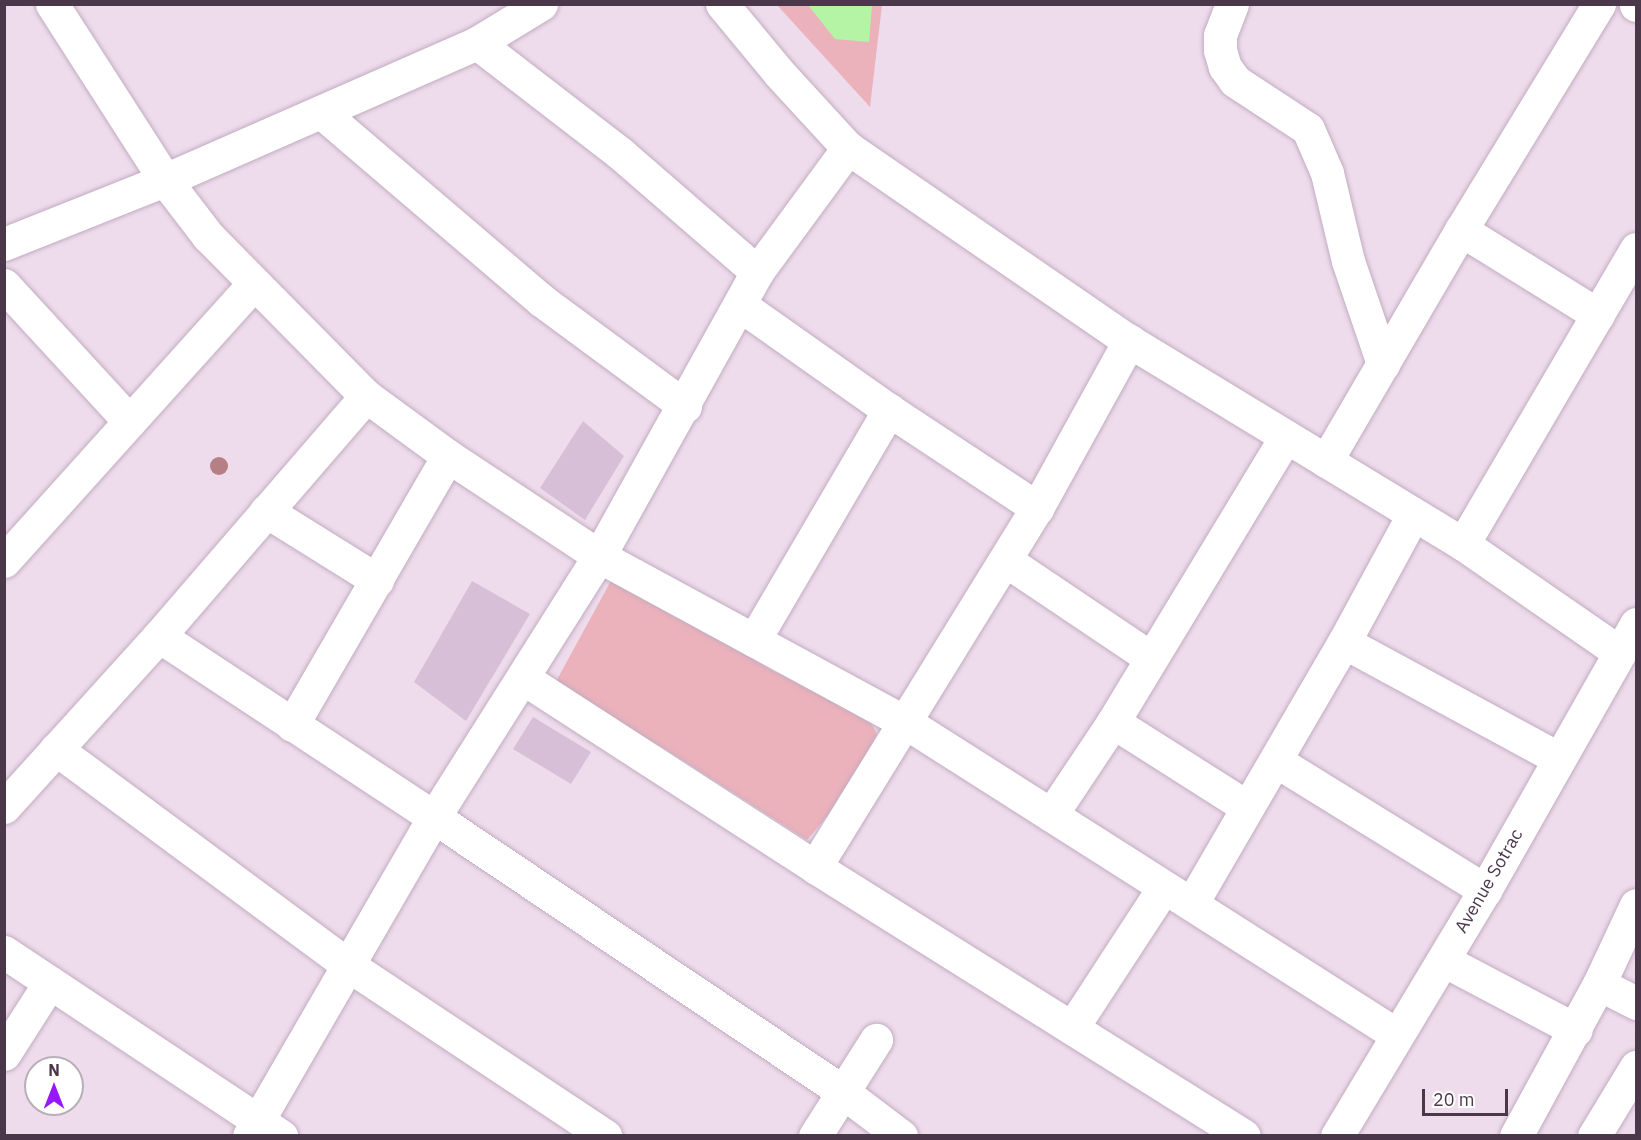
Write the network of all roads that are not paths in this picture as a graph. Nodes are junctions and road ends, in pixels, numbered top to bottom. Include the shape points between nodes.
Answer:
1 (52, 4) edge
2 (542, 4) edge
3 (722, 4) edge
4 (1232, 4) edge
5 (1599, 4) edge
6 (477, 43) junction
7 (321, 112) junction
8 (848, 148) junction
9 (165, 180) junction
10 (1461, 230) junction
11 (4, 244) edge
12 (1636, 249) edge
13 (757, 272) junction
14 (253, 284) junction
15 (4, 285) edge
16 (740, 305) junction
17 (1598, 315) junction
18 (1129, 341) junction
19 (1383, 364) junction
20 (366, 396) junction
21 (685, 406) junction
22 (889, 410) junction
23 (129, 421) junction
24 (1285, 438) junction
25 (448, 456) junction
26 (1326, 461) junction
27 (1037, 508) junction
28 (266, 512) junction
29 (1413, 515) junction
30 (10, 542) edge
31 (1463, 544) junction
32 (599, 556) junction
33 (1005, 560) junction
34 (377, 580) junction
35 (1636, 624) edge
36 (159, 636) junction
37 (754, 640) junction
38 (1344, 642) junction
39 (1628, 657) edge
40 (1151, 658) junction
41 (523, 678) junction
42 (905, 722) junction
43 (1113, 722) junction
44 (292, 724) junction
45 (56, 749) junction
46 (1558, 758) junction
47 (1276, 760) junction
48 (4, 807) edge
49 (1247, 807) junction
50 (1051, 815) junction
51 (434, 817) junction
52 (815, 867) junction
53 (1164, 887) junction
54 (1485, 890) junction
55 (1192, 903) junction
56 (1636, 905) edge
57 (4, 952) edge
58 (1443, 960) junction
59 (348, 965) junction
60 (50, 982) junction
61 (1599, 984) junction
62 (1636, 1003) edge
63 (1072, 1028) junction
64 (1575, 1029) junction
65 (1397, 1035) junction
66 (876, 1040) dead end
67 (4, 1054) edge
68 (1636, 1066) edge
69 (843, 1092) junction
70 (263, 1130) edge
71 (605, 1136) edge
72 (815, 1136) edge
73 (901, 1136) edge
74 (1244, 1136) edge
75 (1337, 1136) edge
76 (1516, 1136) edge
77 (1594, 1136) edge

1 - 9 street
2 - 6 street
3 - 8 street
4 - 19 street via 1220,35 1225,67 1235,81 1308,129 1327,173 1348,261
5 - 10 street
6 - 7 street
6 - 13 street via 621,154
7 - 9 street
7 - 21 street via 541,300
8 - 13 street
8 - 18 street
9 - 11 street
9 - 14 street via 208,236
10 - 17 street
10 - 19 street
12 - 17 street
13 - 16 street
14 - 20 street
14 - 23 street
15 - 23 street
16 - 21 street
16 - 22 street
17 - 31 street
18 - 24 street
18 - 27 street
19 - 26 street
20 - 25 street
20 - 28 street
21 - 32 street
22 - 27 street
22 - 37 street
23 - 30 street
24 - 26 street
24 - 40 street
25 - 32 street
25 - 34 street
26 - 29 street
27 - 33 street
28 - 34 street
28 - 36 street
29 - 31 street
29 - 38 street
31 - 39 street
32 - 37 street
32 - 41 street
33 - 40 street
33 - 42 street
34 - 44 street
35 - 39 street, Avenue Sotrac
36 - 44 street
36 - 45 street
37 - 42 street
38 - 46 street
38 - 47 street
39 - 46 street, Avenue Sotrac
40 - 43 street
41 - 51 street
41 - 52 street
42 - 50 street
42 - 52 street
43 - 49 street
43 - 50 street
44 - 51 street
45 - 48 street
45 - 59 street
46 - 54 street, Avenue Sotrac
47 - 49 street
47 - 54 street
49 - 55 street
50 - 53 street
51 - 59 street
51 - 69 street
52 - 63 street
53 - 55 street
53 - 63 street
54 - 58 street, Avenue Sotrac
55 - 65 street
56 - 61 street
57 - 60 street
58 - 64 street
58 - 65 street, Avenue Sotrac
59 - 70 street
59 - 71 street
60 - 67 street
60 - 70 street
61 - 62 street
61 - 64 street
63 - 74 street
64 - 76 street
65 - 75 street, Avenue Sotrac
66 - 69 street
68 - 77 street
69 - 72 street
69 - 73 street

